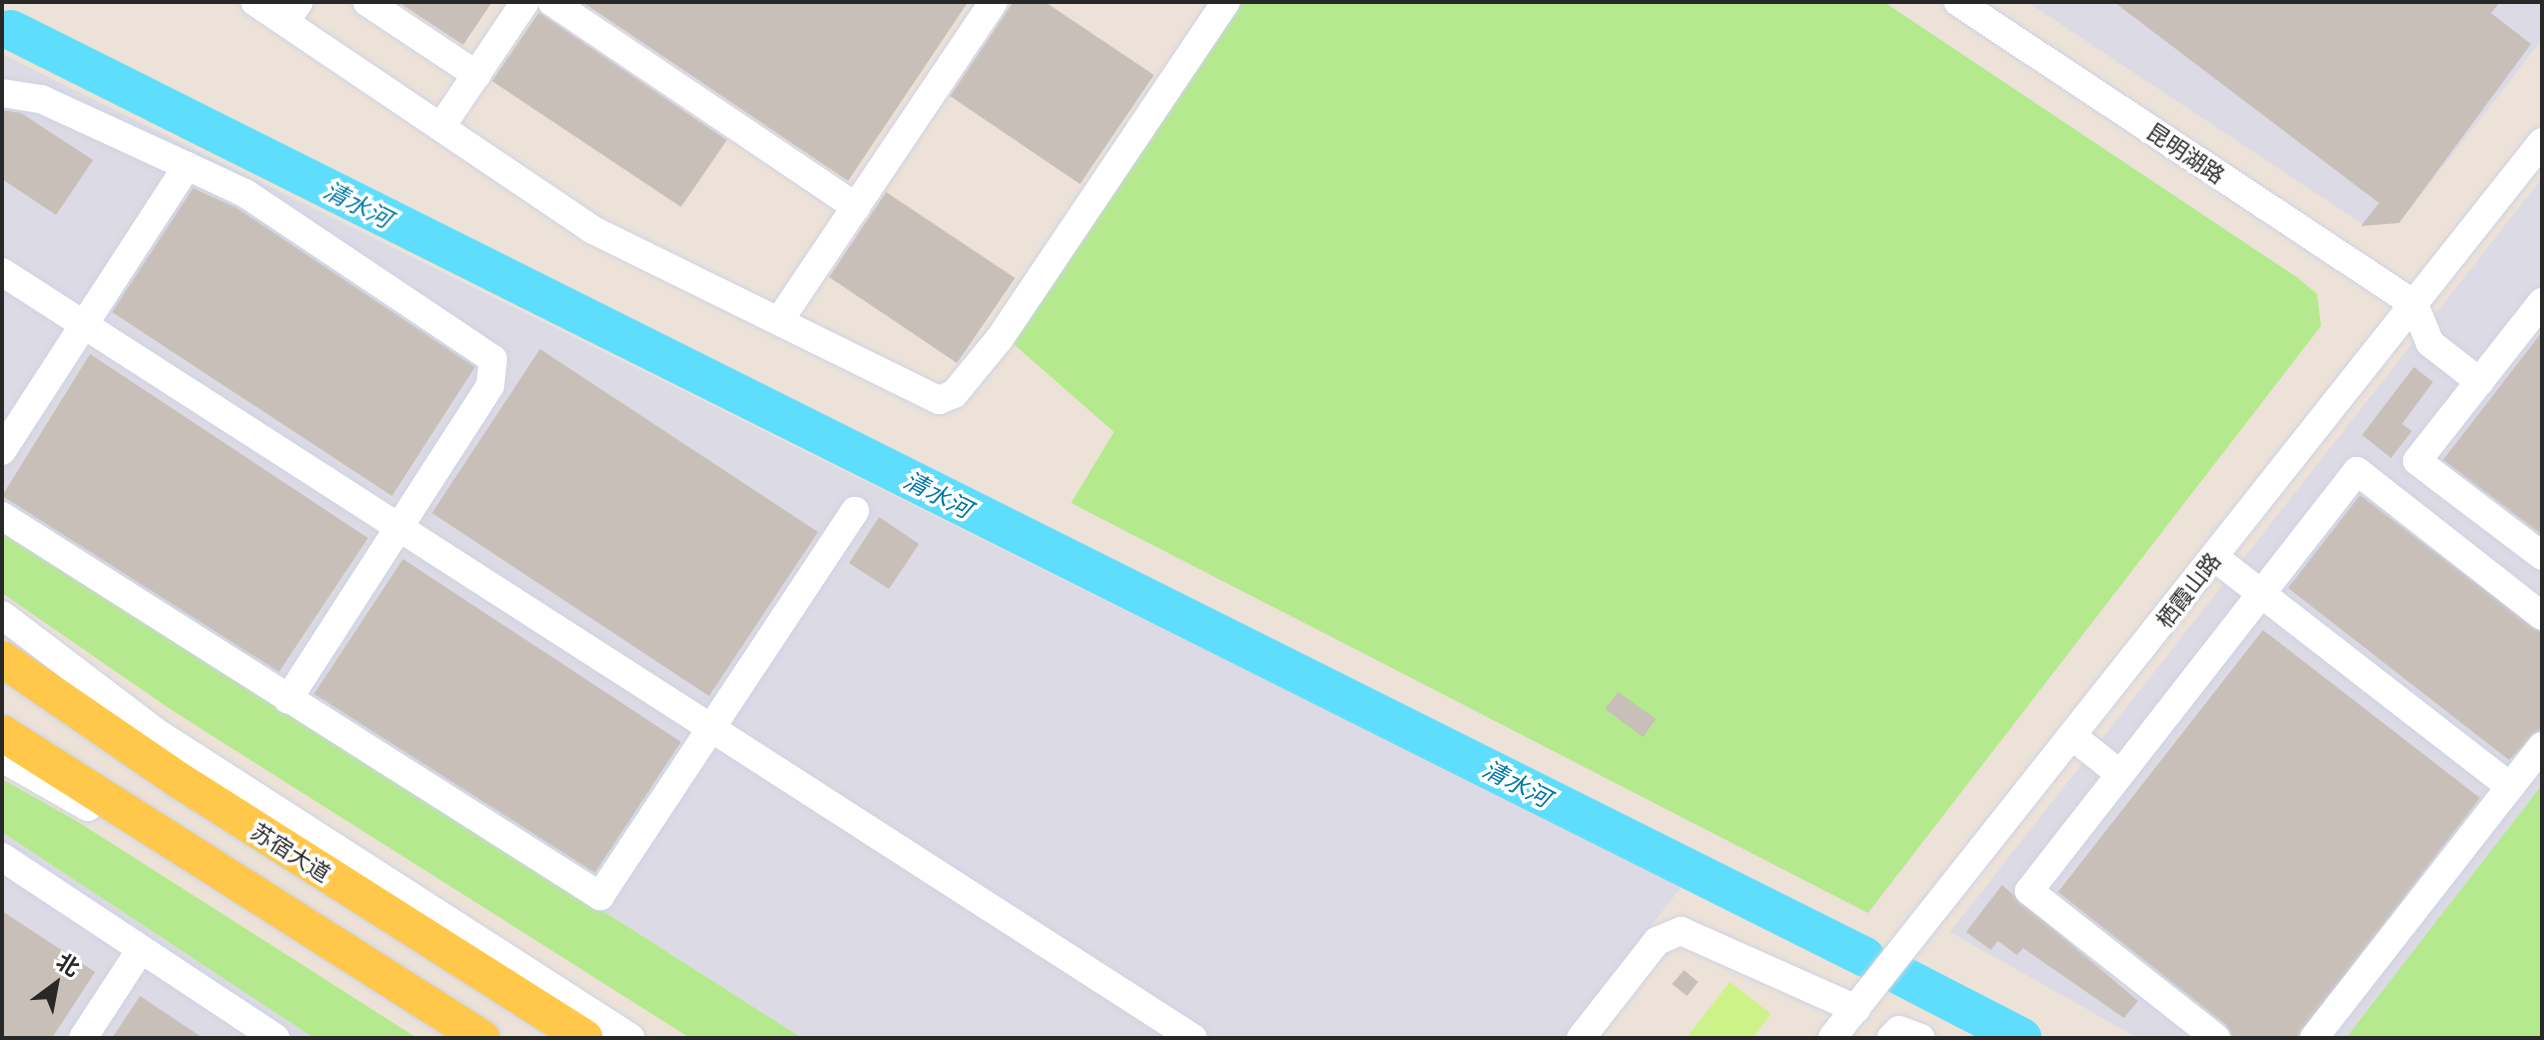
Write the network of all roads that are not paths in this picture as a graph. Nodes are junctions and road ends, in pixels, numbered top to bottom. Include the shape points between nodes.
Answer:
1 (255, 2) edge
2 (367, 2) edge
3 (525, 2) edge
4 (552, 2) edge
5 (993, 2) edge
6 (1226, 2) edge
7 (1958, 2) edge
8 (292, 12) edge
9 (477, 75) junction
10 (2, 93) edge
11 (441, 127) junction
12 (2542, 142) edge
13 (187, 166) junction
14 (856, 207) junction
15 (2, 272) edge
16 (2542, 302) edge
17 (2414, 304) junction
18 (779, 321) junction
19 (84, 325) junction
20 (2480, 382) junction
21 (2, 451) edge
22 (855, 511) dead end
23 (2, 516) edge
24 (399, 528) junction
25 (2542, 556) edge
26 (2214, 557) junction
27 (2262, 593) junction
28 (2, 615) edge
29 (2542, 616) edge
30 (2, 659) edge
31 (288, 700) junction
32 (713, 729) junction
33 (2, 733) edge
34 (2072, 736) junction
35 (2542, 746) edge
36 (2, 758) edge
37 (2120, 774) junction
38 (2510, 787) junction
39 (2, 857) edge
40 (141, 949) junction
41 (1856, 1009) junction
42 (83, 1038) edge
43 (275, 1038) edge
44 (453, 1038) edge
45 (482, 1038) edge
46 (585, 1038) edge
47 (631, 1038) edge
48 (1193, 1038) edge
49 (1581, 1038) edge
50 (1832, 1038) edge
51 (1891, 1038) edge
52 (1921, 1038) edge
53 (2216, 1038) edge
54 (2314, 1038) edge

1 - 8 street
2 - 9 street
3 - 9 street
4 - 14 street
5 - 14 street
6 - 18 street via 954,394 939,400
7 - 17 street, 昆明湖路
8 - 11 street
9 - 11 street
10 - 13 street via 41,99
11 - 18 street via 591,229
12 - 17 street, 栖霞山路
13 - 19 street
13 - 24 street via 245,193 493,359 490,386
14 - 18 street
15 - 19 street
16 - 20 street
17 - 20 street via 2430,343
17 - 26 street, 栖霞山路
19 - 21 street
19 - 24 street
20 - 25 street via 2417,461
22 - 32 street
23 - 31 street
24 - 31 street
24 - 32 street
26 - 27 street
26 - 34 street, 栖霞山路
27 - 29 street via 2357,471
27 - 37 street
27 - 38 street
28 - 47 street via 159,734
30 - 46 main road, 苏宿大道 via 177,779
31 - 32 street via 600,896
32 - 48 street
33 - 45 main road
34 - 37 street
34 - 41 street, 栖霞山路
35 - 38 street
36 - 44 street
37 - 53 street via 2029,891
38 - 54 street
39 - 40 street
40 - 42 street
40 - 43 street
41 - 49 street via 1681,931 1657,941
41 - 50 street, 栖霞山路
51 - 52 street via 1899,1030

